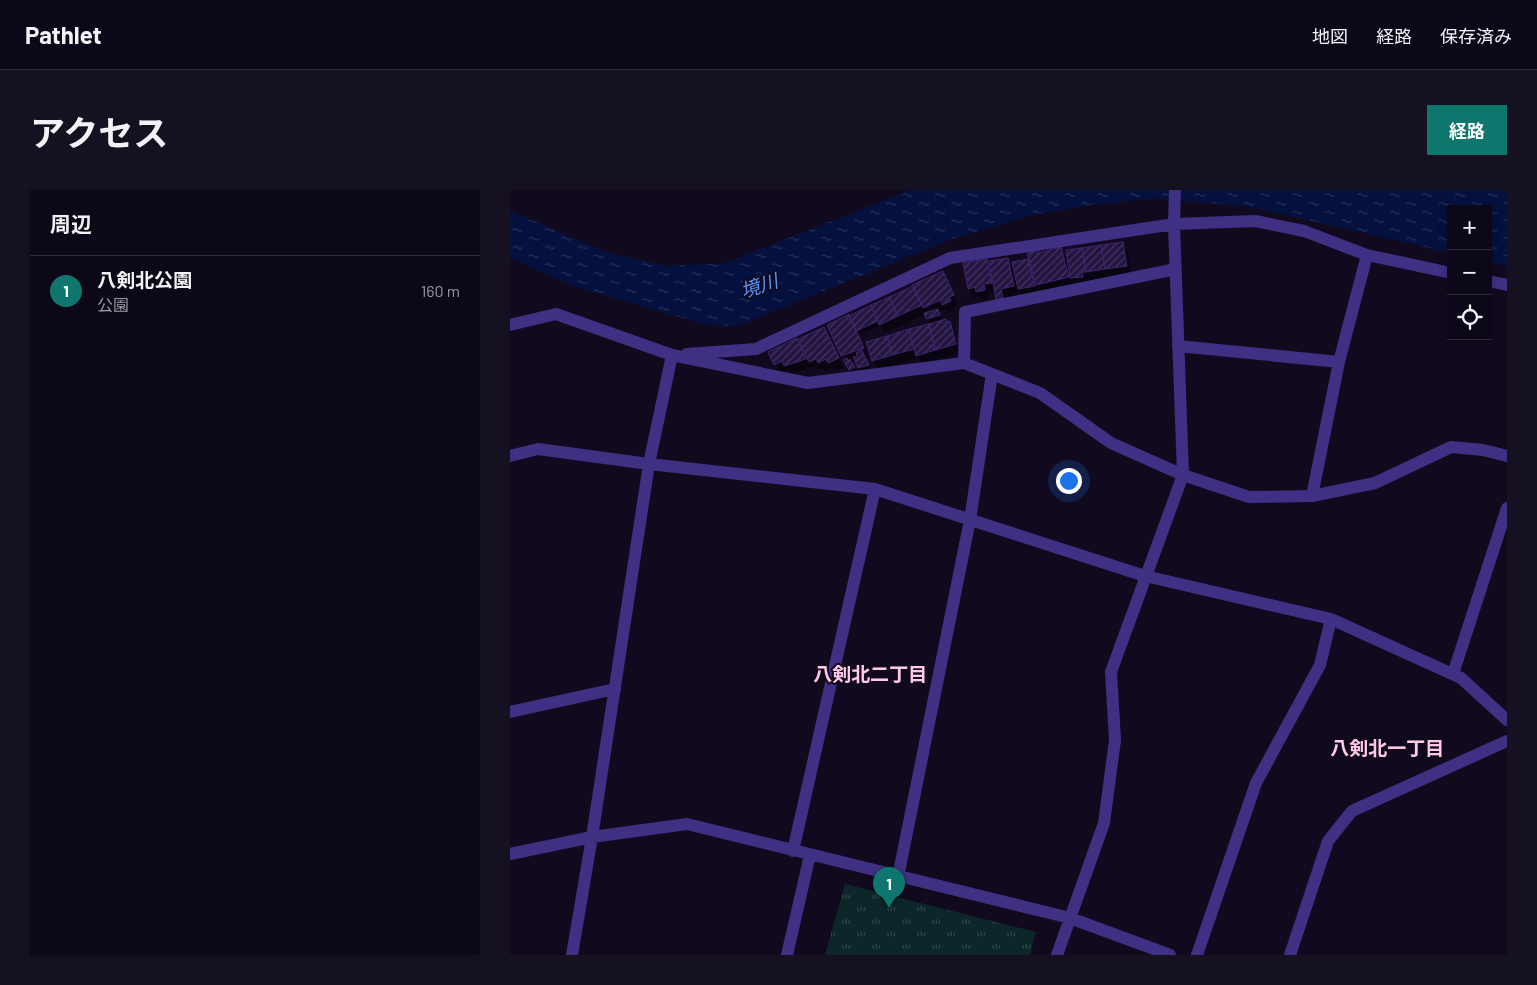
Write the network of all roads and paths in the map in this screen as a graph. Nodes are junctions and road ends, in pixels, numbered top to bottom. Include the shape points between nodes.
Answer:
1 (1175, 190) edge
2 (1174, 218) junction
3 (1367, 255) junction
4 (1176, 269) junction
5 (1447, 272) edge
6 (1492, 282) edge
7 (1507, 285) edge
8 (510, 325) edge
9 (1178, 346) junction
10 (672, 355) junction
11 (964, 362) junction
12 (1339, 362) junction
13 (992, 374) junction
14 (510, 456) edge
15 (1507, 456) edge
16 (649, 464) junction
17 (1183, 475) junction
18 (875, 489) junction
19 (1312, 496) junction
20 (1507, 508) edge
21 (970, 520) junction
22 (1145, 576) junction
23 (1331, 619) junction
24 (1453, 674) junction
25 (615, 689) junction
26 (510, 712) edge
27 (1507, 720) edge
28 (1507, 741) edge
29 (592, 836) junction
30 (794, 851) junction
31 (510, 854) edge
32 (810, 855) junction
33 (898, 877) junction
34 (1070, 918) junction
35 (572, 955) edge
36 (787, 955) edge
37 (1057, 955) edge
38 (1170, 955) edge
39 (1197, 955) edge
40 (1290, 955) edge

1 - 2 street
2 - 3 street via 1255,222 1304,231
2 - 4 street
2 - 10 street via 950,258 756,349
3 - 5 street
3 - 12 street
4 - 9 street
4 - 11 street via 965,312
6 - 7 street
8 - 10 street via 556,314
9 - 12 street
9 - 17 street
10 - 11 street via 808,383
10 - 16 street
11 - 13 street
12 - 19 street
13 - 17 street via 1040,393 1111,443
13 - 21 street
14 - 16 street via 538,449
15 - 19 street via 1451,447 1375,484
16 - 18 street
16 - 25 street
17 - 19 street via 1249,497
17 - 22 street
18 - 21 street
18 - 30 street
20 - 24 street
21 - 22 street
21 - 33 street
22 - 23 street
22 - 34 street via 1111,672 1115,740 1104,823
23 - 24 street
23 - 39 street via 1320,666 1256,783
24 - 27 street
25 - 26 street
25 - 29 street
28 - 40 street via 1352,811 1328,841
29 - 30 street via 687,824
29 - 31 street
29 - 35 street
30 - 32 street
32 - 33 street
32 - 36 street
33 - 34 street
34 - 37 street
34 - 38 street

